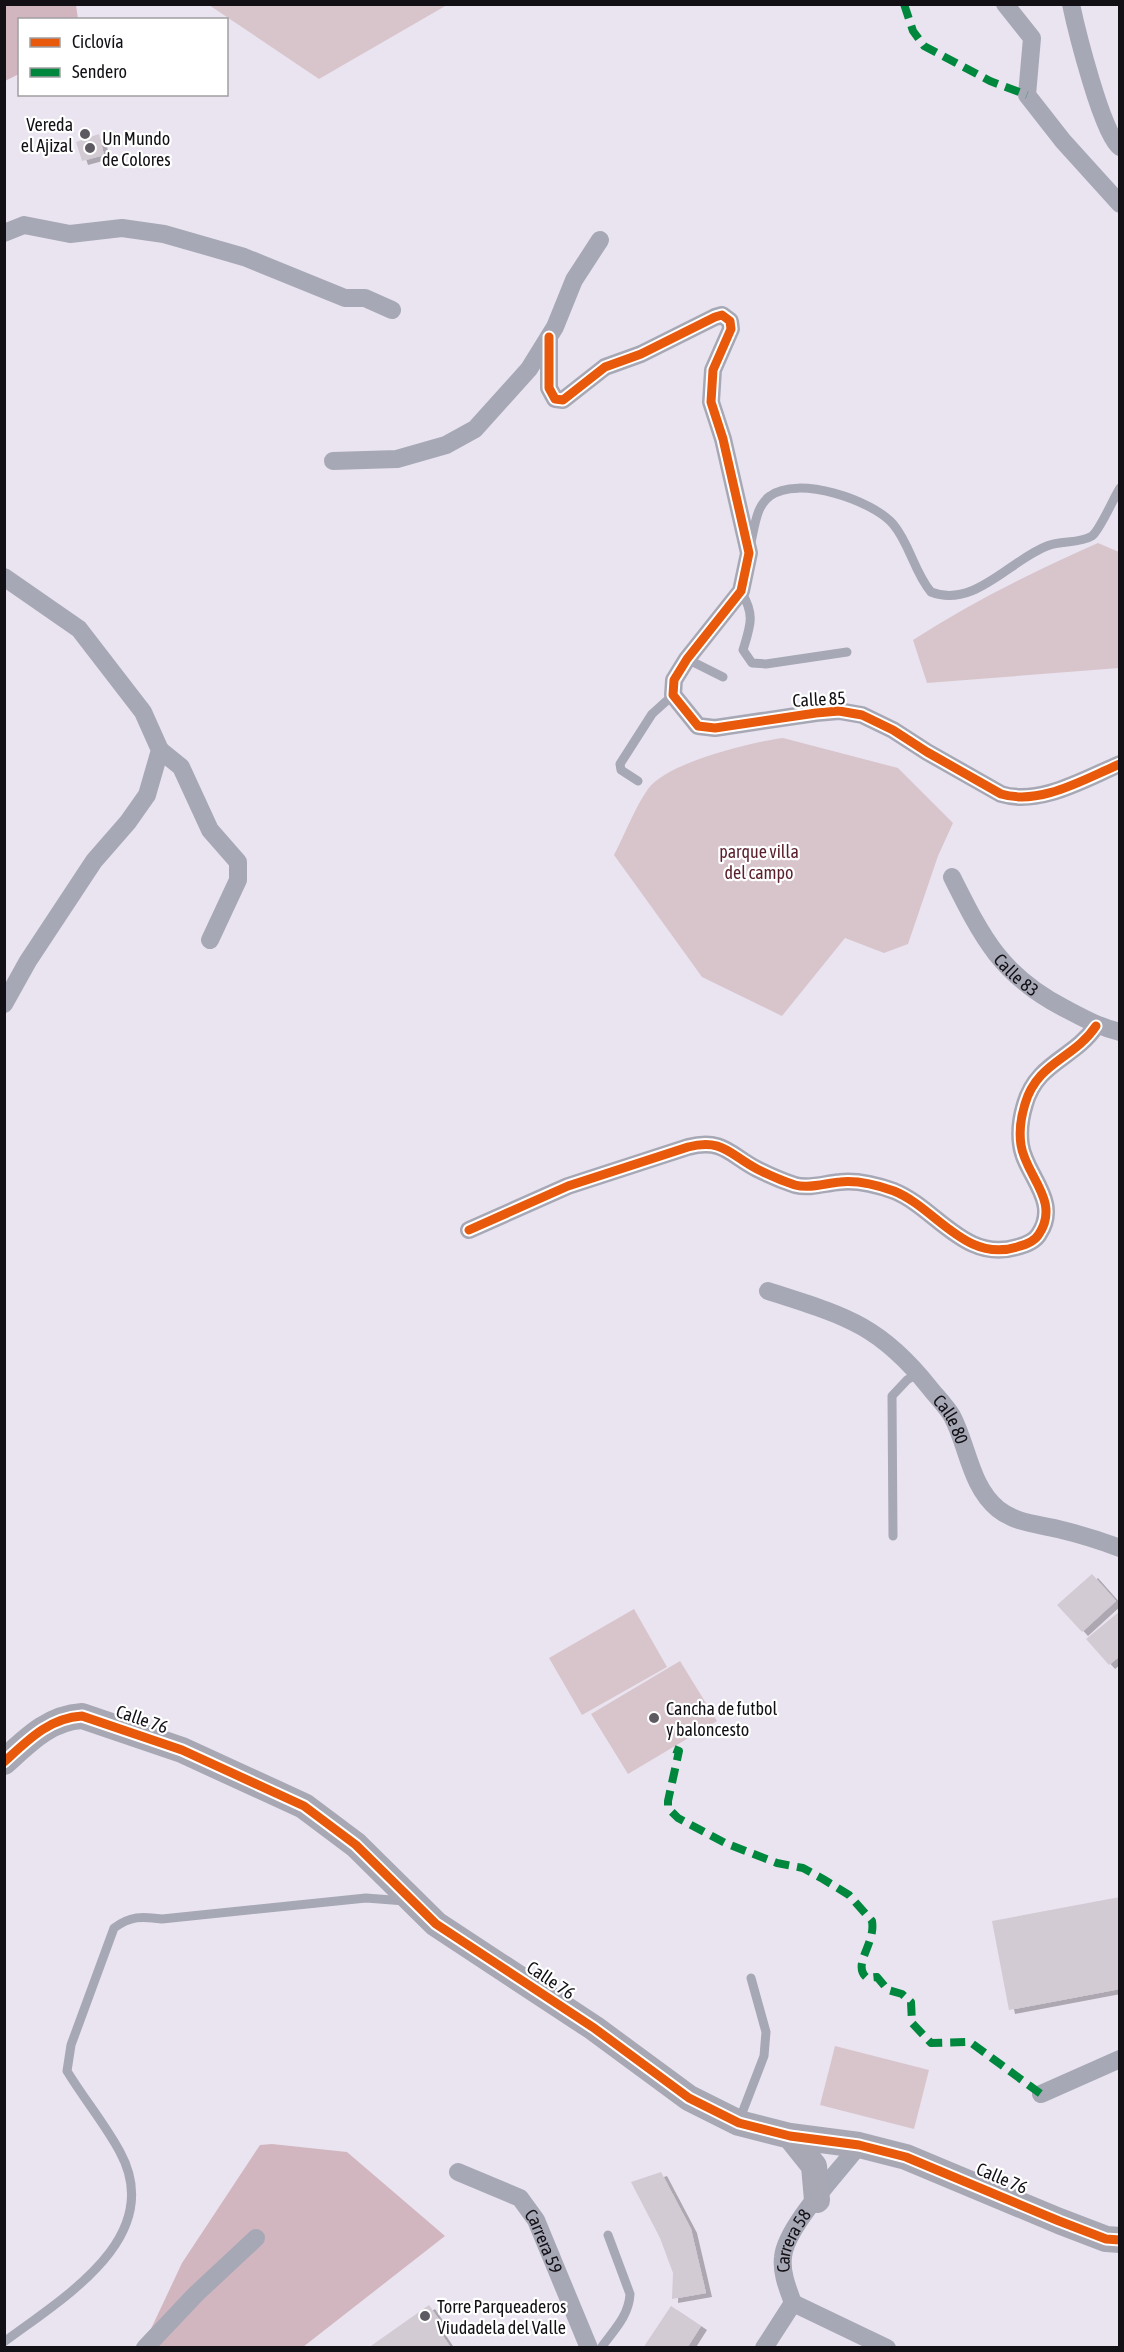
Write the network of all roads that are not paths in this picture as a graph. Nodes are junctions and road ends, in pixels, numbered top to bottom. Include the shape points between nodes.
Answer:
1 (1005, 4) edge
2 (1071, 4) edge
3 (1119, 147) edge
4 (1119, 204) edge
5 (4, 233) edge
6 (600, 240) dead end
7 (392, 310) dead end
8 (549, 336) junction
9 (333, 460) dead end
10 (1119, 488) edge
11 (749, 553) junction
12 (4, 577) edge
13 (741, 591) junction
14 (846, 652) dead end
15 (687, 658) junction
16 (723, 677) dead end
17 (673, 695) junction
18 (160, 750) junction
19 (1119, 764) edge
20 (638, 781) dead end
21 (952, 877) dead end
22 (210, 940) dead end
23 (4, 1004) edge
24 (1096, 1026) junction
25 (1119, 1032) edge
26 (469, 1230) dead end
27 (768, 1291) dead end
28 (918, 1373) junction
29 (893, 1536) dead end
30 (1119, 1548) edge
31 (4, 1762) edge
32 (410, 1901) junction
33 (751, 1978) dead end
34 (1119, 2059) edge
35 (1041, 2094) dead end
36 (739, 2123) junction
37 (790, 2136) junction
38 (859, 2145) junction
39 (458, 2172) dead end
40 (811, 2207) junction
41 (608, 2235) dead end
42 (256, 2238) dead end
43 (1119, 2240) edge
44 (793, 2303) junction
45 (4, 2342) edge
46 (145, 2348) edge
47 (589, 2348) edge
48 (601, 2348) edge
49 (764, 2348) edge
50 (887, 2348) edge

1 - 4 street via 1032,38 1027,95
2 - 3 street via 1098,101 1111,137
5 - 7 street via 24,225 70,234 122,228 164,234 244,257 345,298 365,298
6 - 8 street via 574,280
8 - 9 street via 529,369 475,429 456,440 397,459
8 - 11 street via 549,388 555,399 563,400 605,367 641,354 715,317 727,317 731,329 713,370 711,402
10 - 11 lane via 1094,535 1038,549 994,580 958,595 942,597 931,592 893,525 882,513 859,500 811,489 782,490 770,496 761,507
11 - 13 street
12 - 18 street via 79,629 143,712
13 - 14 lane via 750,605 752,620 743,650 752,663
13 - 15 street
15 - 16 lane
15 - 17 street via 674,680
17 - 19 street, Calle 85 via 698,726 715,729 816,713 862,715 1000,794 1014,798 1055,791
17 - 20 lane via 652,714 620,764 621,770
18 - 22 street via 181,767 210,830 238,862 238,880
18 - 23 street via 147,795 94,861
21 - 24 street, Calle 83 via 979,931 1009,970 1034,992
24 - 25 street, Calle 83
24 - 26 street via 1083,1043 1041,1073 1025,1104 1021,1146 1039,1182 1046,1216 1036,1239 1021,1246 1008,1250 973,1245 893,1191 853,1182 799,1186 756,1168 726,1148 706,1144 568,1186
27 - 28 street, Calle 80 via 850,1318 874,1332
28 - 29 lane via 892,1396
28 - 30 street, Calle 80 via 952,1415 977,1482 998,1509 1020,1521 1094,1538
31 - 32 street, Calle 76 via 52,1722 67,1717 82,1716 182,1750 304,1806 356,1845
32 - 36 street, Calle 76 via 436,1924 594,2028 689,2098
32 - 45 lane via 366,1898 162,1919 140,1916 127,1918 114,1928 71,2045 67,2072 121,2153 129,2178 132,2211 121,2238 88,2278
33 - 36 lane via 766,2032 764,2056
34 - 35 street
36 - 37 street, Calle 76
37 - 38 street, Calle 76
37 - 40 street via 814,2166
38 - 40 street, Carrera 58
38 - 43 street, Calle 76 via 906,2157 1059,2221
39 - 47 street, Carrera 59 via 520,2198 536,2220
40 - 44 street, Carrera 58 via 790,2234 783,2257 785,2282
41 - 48 lane via 630,2294 630,2304
42 - 46 street
44 - 49 street, Carrera 58
44 - 50 street

